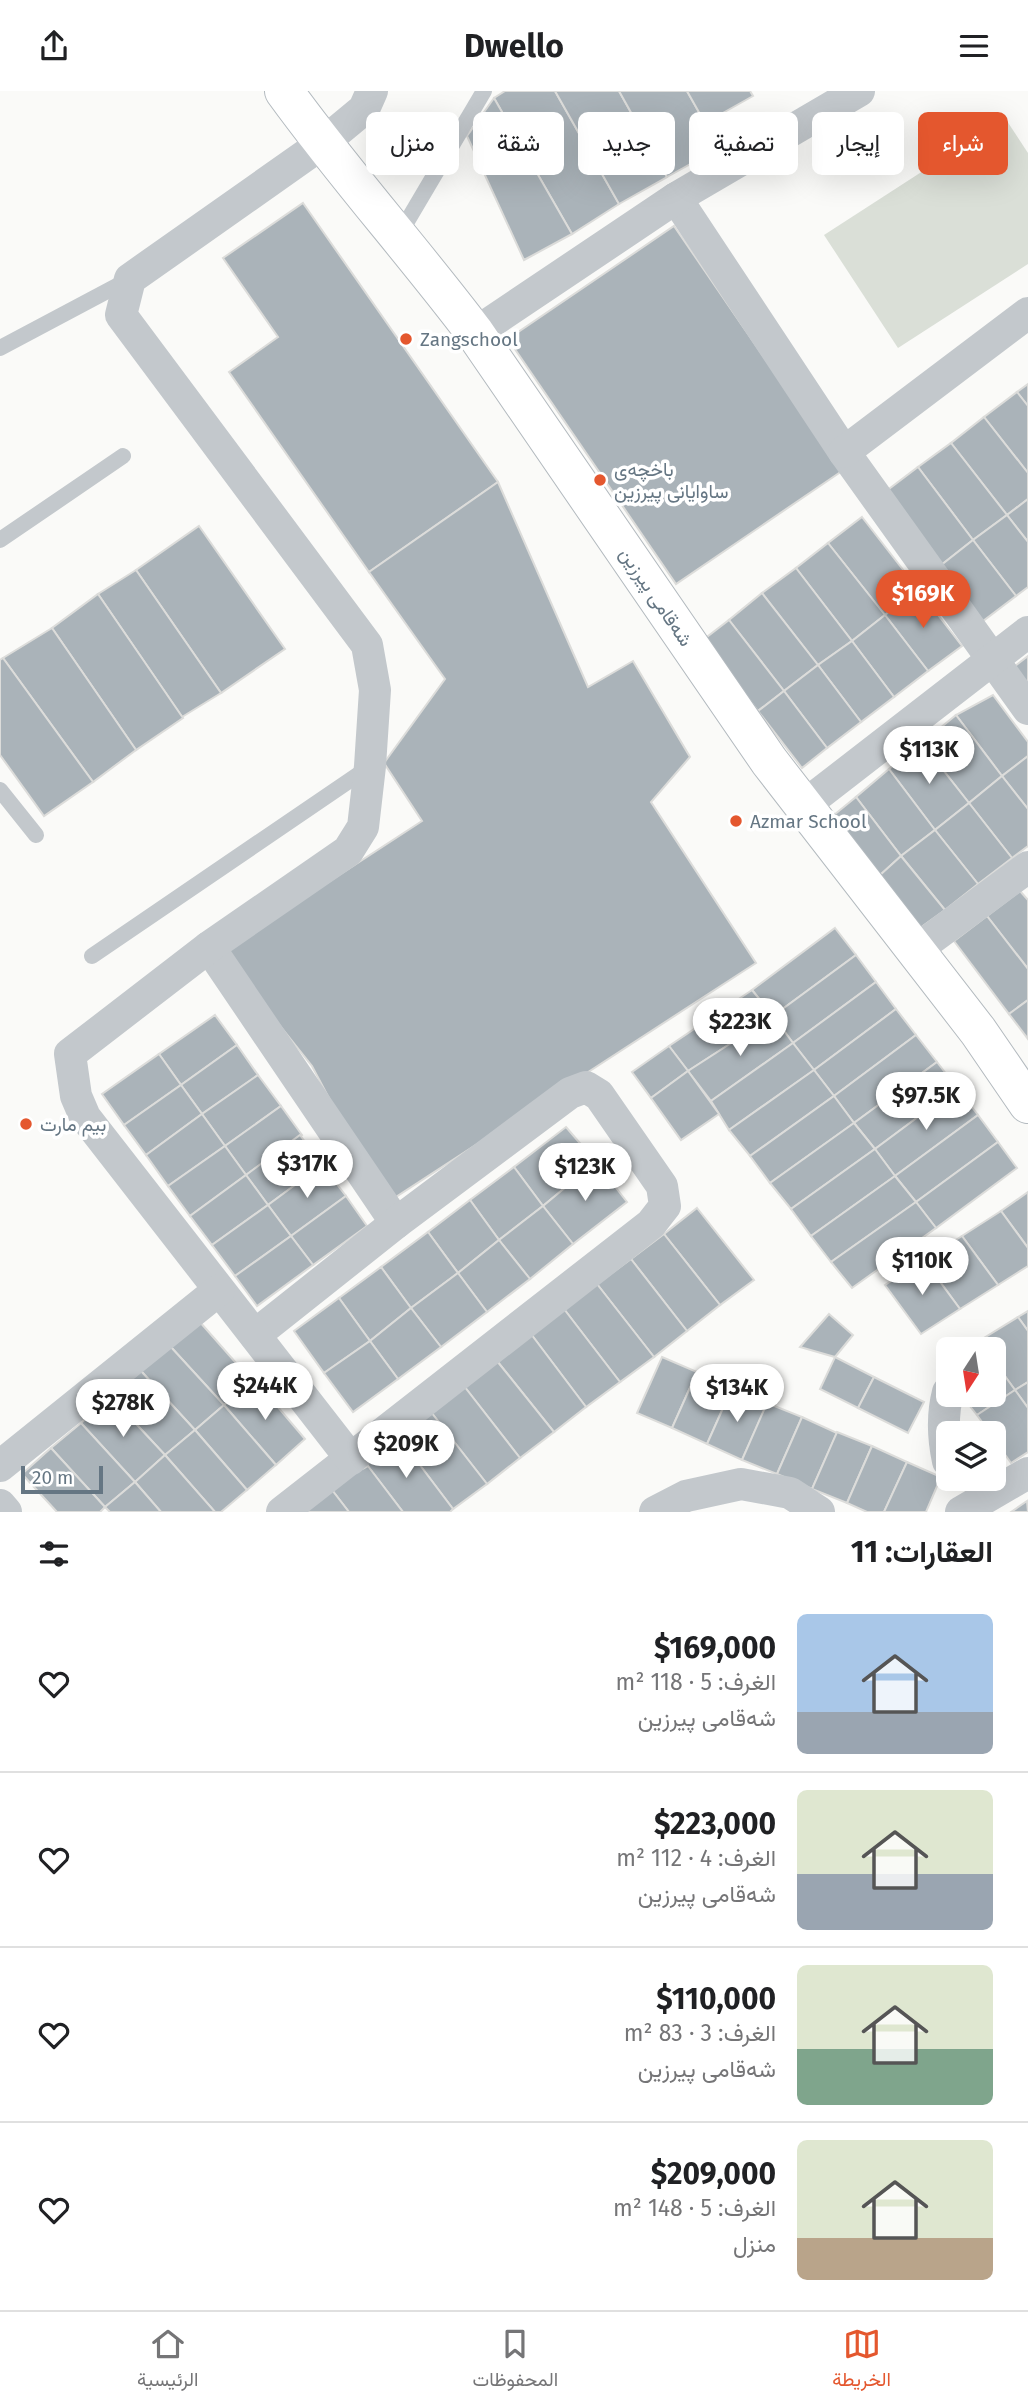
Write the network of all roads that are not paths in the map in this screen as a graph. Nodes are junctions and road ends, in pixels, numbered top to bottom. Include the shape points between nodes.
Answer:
1 (284, 91) edge
2 (372, 91) edge
3 (484, 91) edge
4 (859, 91) edge
5 (323, 143) junction
6 (676, 198) junction
7 (398, 235) junction
8 (130, 279) junction
9 (1028, 314) edge
10 (475, 333) junction
11 (0, 348) edge
12 (844, 452) junction
13 (123, 456) dead end
14 (2, 534) edge
15 (1028, 632) edge
16 (991, 659) junction
17 (1028, 709) edge
18 (370, 766) junction
19 (0, 790) edge
20 (803, 807) junction
21 (36, 835) dead end
22 (1028, 867) edge
23 (209, 947) junction
24 (916, 950) junction
25 (92, 956) dead end
26 (1028, 1104) edge
27 (396, 1223) junction
28 (219, 1290) junction
29 (255, 1335) junction
30 (351, 1459) junction
31 (0, 1466) edge
32 (1028, 1473) edge
33 (963, 1498) edge
34 (0, 1505) edge
35 (6, 1512) edge
36 (282, 1512) edge
37 (655, 1512) edge
38 (819, 1512) edge

1 - 5 street, شەقامی پیرزین
2 - 5 street via 364,109
3 - 7 lane
4 - 6 street
5 - 7 street, شەقامی پیرزین
5 - 8 street
6 - 10 street
6 - 12 street
7 - 10 street, شەقامی پیرزین
8 - 11 lane
8 - 18 street via 121,315 367,645 375,690
9 - 12 street
10 - 20 street, شەقامی پیرزین
12 - 16 street
13 - 14 lane
15 - 16 street
16 - 17 street
16 - 20 street
18 - 23 street via 363,827 348,851
18 - 25 lane
19 - 21 lane
20 - 24 street, شەقامی پیرزین
22 - 24 street
23 - 27 street
23 - 28 street via 70,1053 76,1096 85,1117
24 - 26 street, شەقامی پیرزین
27 - 29 street
27 - 30 street via 570,1093 586,1087 599,1095 662,1186 664,1206 651,1224
28 - 29 street
28 - 31 street
29 - 30 street
30 - 36 street
32 - 33 street
34 - 35 street
37 - 38 street via 686,1496 741,1484 790,1493

